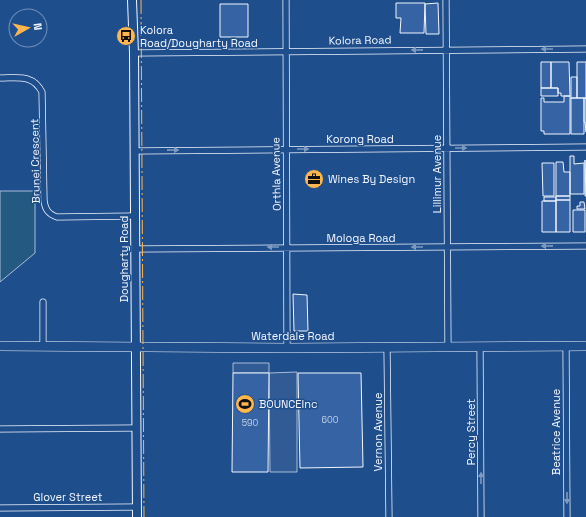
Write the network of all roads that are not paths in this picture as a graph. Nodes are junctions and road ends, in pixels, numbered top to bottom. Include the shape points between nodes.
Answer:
1 (132, 0) edge
2 (286, 0) edge
3 (446, 0) edge
4 (446, 49) junction
5 (586, 49) edge
6 (286, 51) junction
7 (134, 53) junction
8 (0, 78) edge
9 (586, 147) edge
10 (447, 148) junction
11 (286, 149) junction
12 (134, 151) junction
13 (135, 216) junction
14 (586, 246) edge
15 (447, 247) junction
16 (287, 248) junction
17 (135, 249) junction
18 (43, 302) dead end
19 (0, 346) edge
20 (43, 346) junction
21 (586, 346) edge
22 (136, 347) junction
23 (448, 347) junction
24 (480, 347) junction
25 (566, 347) junction
26 (287, 348) junction
27 (387, 348) junction
28 (136, 428) junction
29 (0, 429) edge
30 (137, 507) junction
31 (0, 508) edge
32 (137, 517) edge
33 (389, 517) edge
34 (482, 517) edge
35 (567, 517) edge

1 - 7 street, Dougharty Road
2 - 6 street, Orthla Avenue
3 - 4 street, Lillimur Avenue
5 -> 4 street, Kolora Road
4 -> 6 street, Kolora Road
4 - 10 street, Lillimur Avenue
6 - 7 street, Kolora Road
6 - 11 street, Orthla Avenue
7 - 12 street, Dougharty Road
8 - 13 street, Brunei Crescent via 27,78 42,92 44,200 49,213 57,217
10 -> 9 street, Korong Road
11 -> 10 street, Korong Road
10 - 15 street, Lillimur Avenue
12 -> 11 street, Korong Road
11 - 16 street, Orthla Avenue
12 - 13 street, Dougharty Road
13 - 17 street, Dougharty Road
14 -> 15 street, Mologa Road
15 -> 16 street, Mologa Road
15 - 23 street, Lillimur Avenue
16 -> 17 street, Mologa Road
16 - 26 street, Orthla Avenue
17 - 22 street, Dougharty Road
18 - 20 street
19 - 20 main road, Waterdale Road
20 - 22 main road, Waterdale Road
21 - 25 main road, Waterdale Road
22 - 26 main road, Waterdale Road
22 - 28 street, Dougharty Road
23 - 24 main road, Waterdale Road
23 - 27 main road, Waterdale Road
24 - 25 main road, Waterdale Road
34 -> 24 street, Percy Street
25 -> 35 street, Beatrice Avenue
26 - 27 main road, Waterdale Road
27 - 33 street, Vernon Avenue
28 - 29 street
28 - 30 street, Dougharty Road
30 - 31 street, Glover Street
30 - 32 street, Dougharty Road

